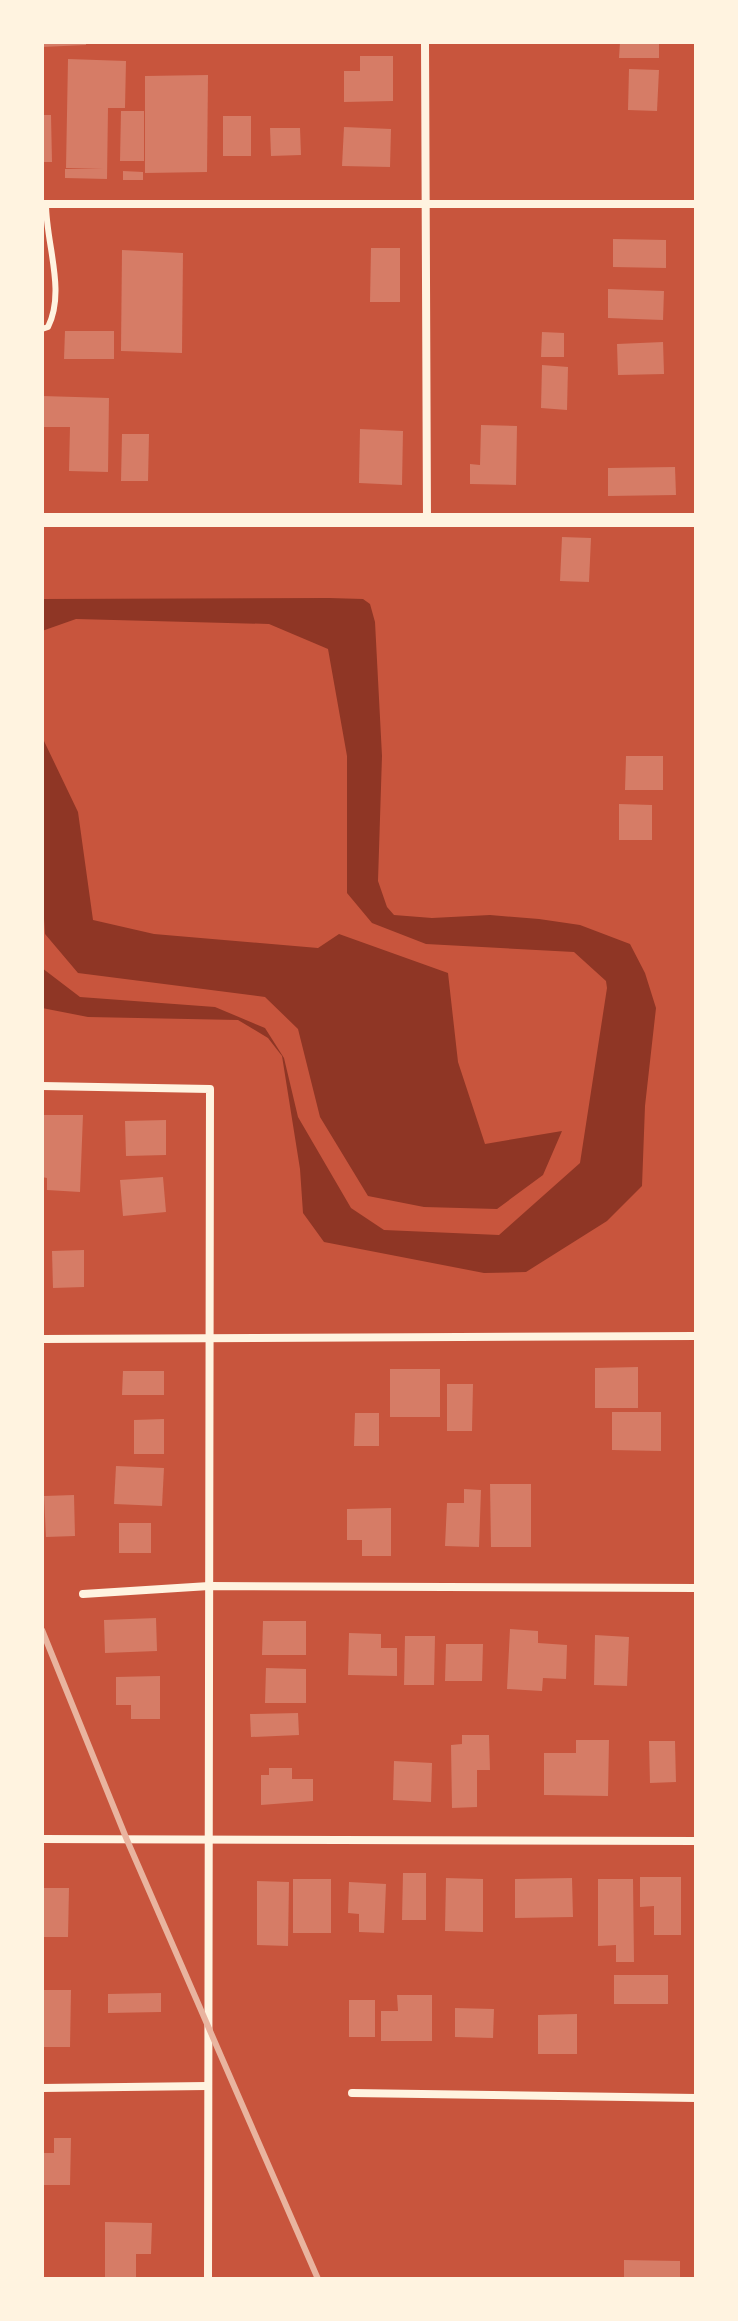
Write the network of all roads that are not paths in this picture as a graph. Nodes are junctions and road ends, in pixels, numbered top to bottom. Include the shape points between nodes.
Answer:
1 (425, 42) edge
2 (426, 203) junction
3 (44, 204) edge
4 (696, 204) edge
5 (53, 273) junction
6 (42, 274) edge
7 (42, 329) edge
8 (42, 520) edge
9 (427, 520) junction
10 (696, 520) edge
11 (42, 1086) edge
12 (696, 1336) edge
13 (210, 1338) junction
14 (42, 1339) edge
15 (209, 1586) junction
16 (696, 1588) edge
17 (83, 1594) dead end
18 (42, 1839) edge
19 (211, 1840) junction
20 (696, 1841) edge
21 (207, 2086) junction
22 (42, 2088) edge
23 (352, 2093) dead end
24 (696, 2098) edge
25 (208, 2279) edge

1 - 2 street
2 - 3 street
2 - 4 street
2 - 9 street
3 - 5 lane
5 - 6 lane
5 - 7 lane via 58,307
8 - 9 street
9 - 10 street
11 - 13 street via 210,1089
12 - 13 street
13 - 14 street
13 - 15 street
15 - 16 street
15 - 17 street
15 - 19 street
18 - 19 street
19 - 20 street
19 - 21 street
21 - 22 street
21 - 25 street
23 - 24 street

